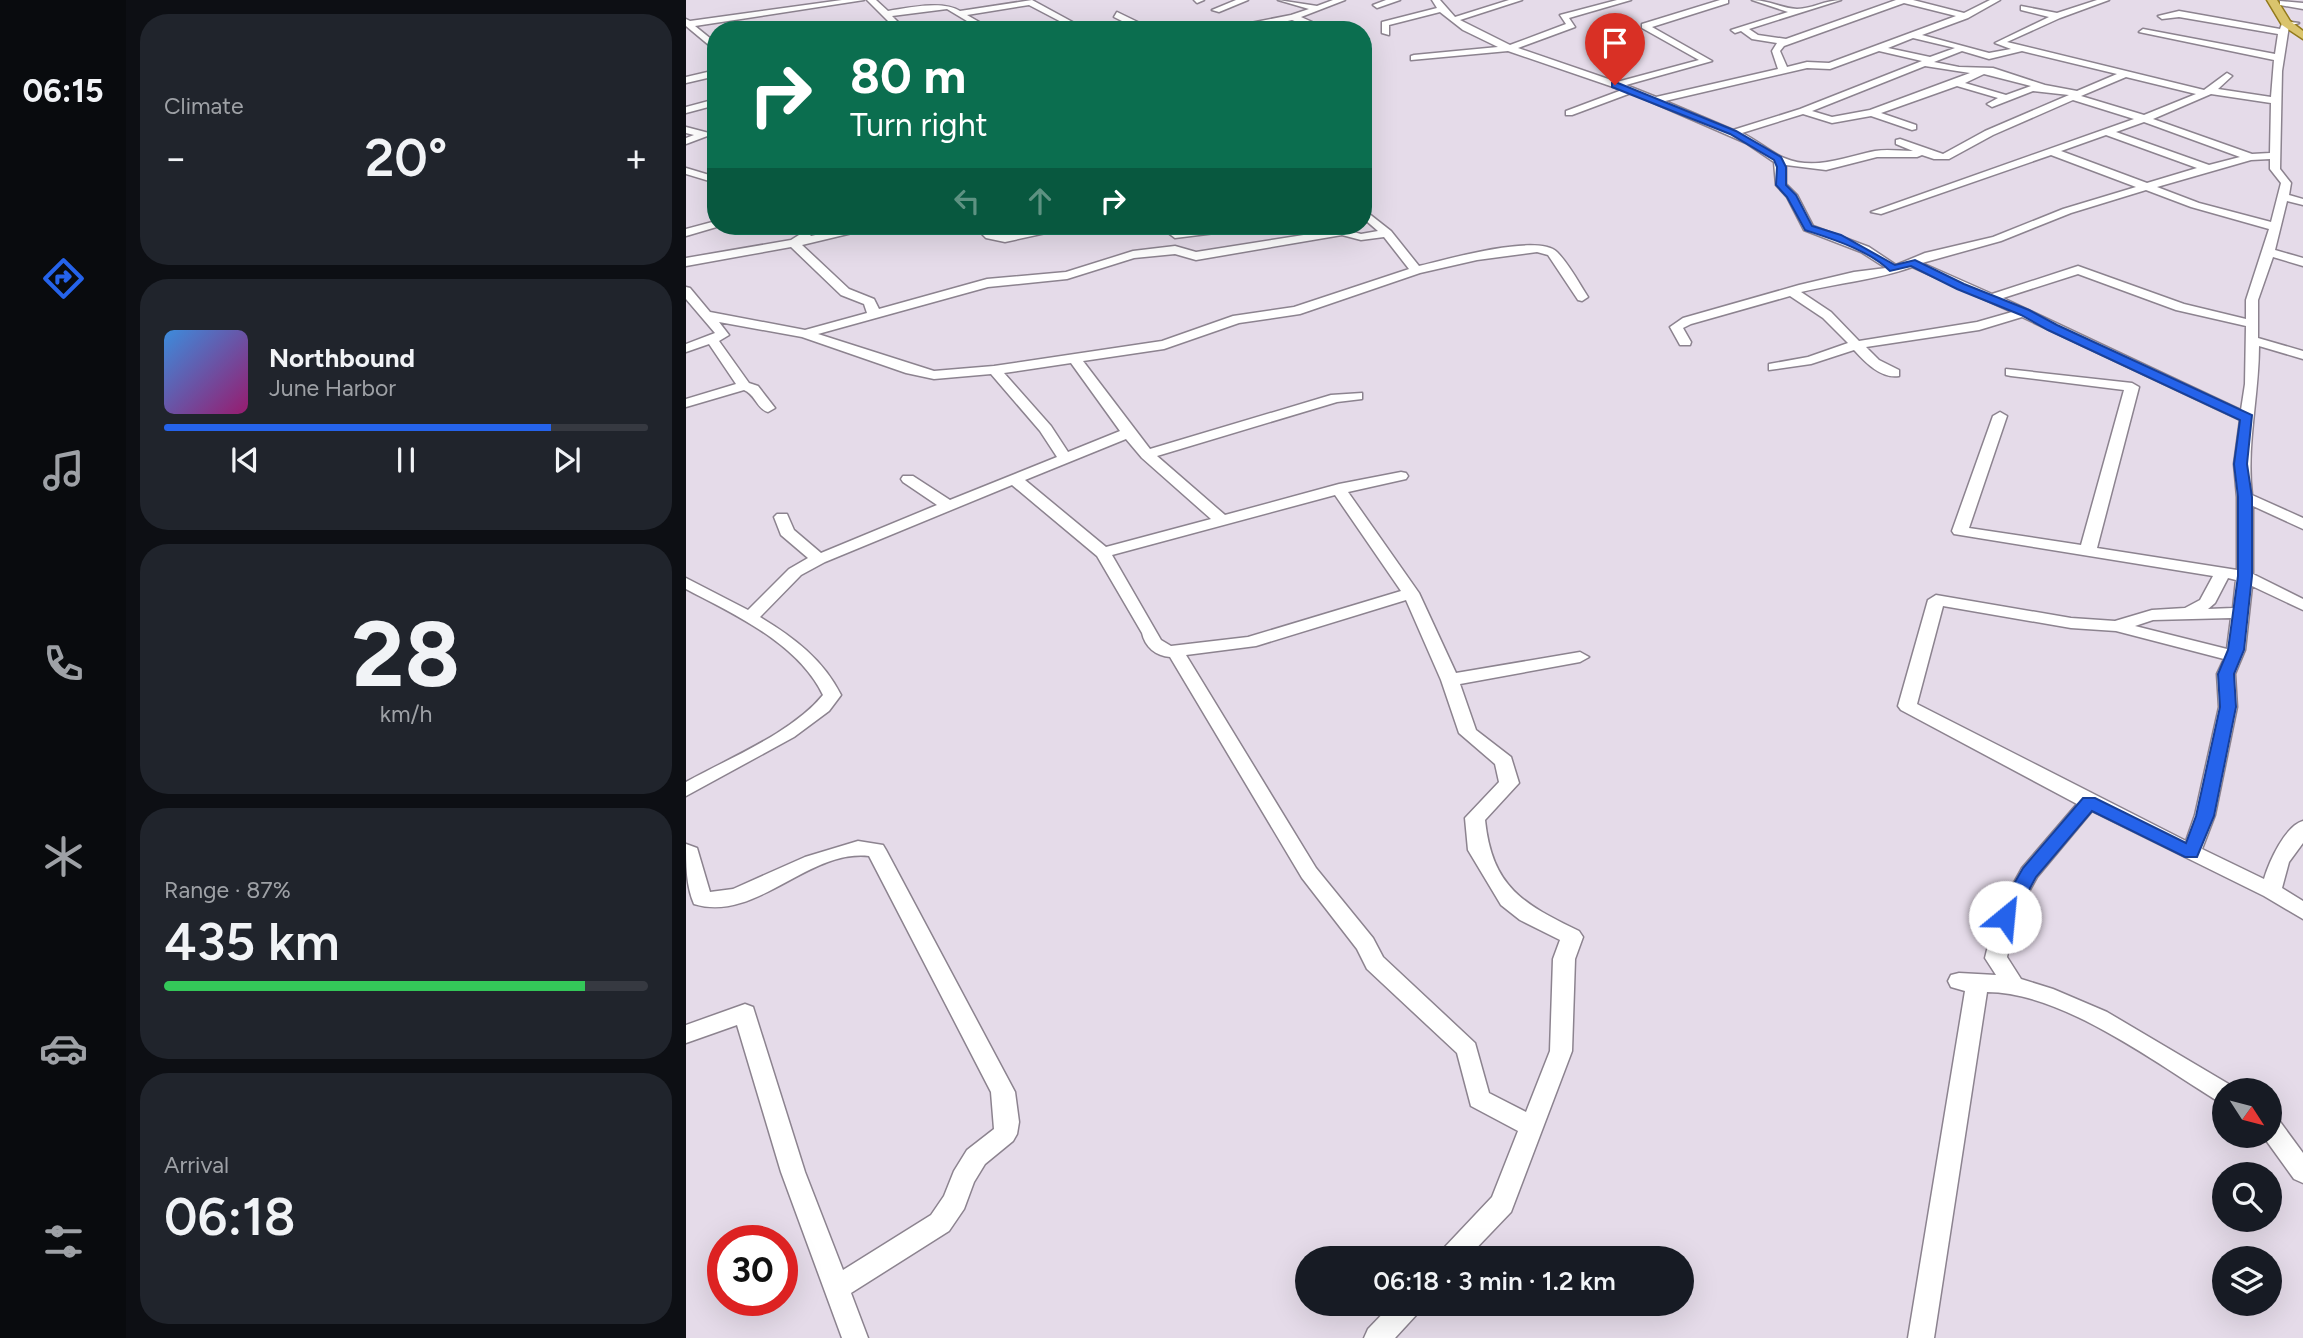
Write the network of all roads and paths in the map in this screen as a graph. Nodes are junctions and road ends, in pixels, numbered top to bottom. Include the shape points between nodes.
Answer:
1 (860, 0) edge
2 (871, 0) edge
3 (1244, 0) edge
4 (1282, 0) edge
5 (1341, 0) edge
6 (1396, 0) edge
7 (1436, 0) edge
8 (1518, 0) edge
9 (1627, 0) edge
10 (1717, 0) edge
11 (1726, 0) edge
12 (1756, 0) edge
13 (1837, 0) edge
14 (1903, 0) edge
15 (1996, 0) edge
16 (2105, 0) edge
17 (2279, 1) edge
18 (1377, 5) dead end
19 (2303, 6) edge
20 (1317, 8) junction
21 (2024, 8) dead end
22 (1216, 10) dead end
23 (1440, 10) junction
24 (1799, 12) junction
25 (887, 14) junction
26 (958, 14) junction
27 (1117, 15) dead end
28 (1965, 16) junction
29 (2057, 16) junction
30 (2162, 16) dead end
31 (1293, 17) junction
32 (1452, 20) junction
33 (894, 21) edge
34 (972, 21) edge
35 (1066, 21) edge
36 (1129, 21) edge
37 (1275, 21) edge
38 (1303, 21) edge
39 (687, 23) edge
40 (2291, 27) edge
41 (2143, 32) dead end
42 (1386, 33) dead end
43 (1911, 34) junction
44 (2303, 36) edge
45 (707, 40) edge
46 (1786, 43) junction
47 (1511, 48) junction
48 (1878, 48) junction
49 (1962, 48) junction
50 (2018, 50) junction
51 (1414, 58) dead end
52 (2279, 58) junction
53 (1928, 62) junction
54 (1783, 70) junction
55 (1982, 71) junction
56 (707, 75) edge
57 (2123, 75) junction
58 (2227, 76) dead end
59 (686, 80) edge
60 (1956, 83) junction
61 (1615, 85) junction
62 (2041, 86) junction
63 (1632, 89) junction
64 (2208, 92) junction
65 (2075, 96) junction
66 (2008, 97) junction
67 (1656, 100) junction
68 (2278, 101) junction
69 (707, 104) edge
70 (1992, 104) dead end
71 (686, 110) edge
72 (1803, 111) junction
73 (1569, 113) dead end
74 (1872, 113) junction
75 (2143, 118) junction
76 (1912, 127) dead end
77 (686, 130) edge
78 (1733, 132) junction
79 (707, 133) edge
80 (2109, 133) junction
81 (707, 134) edge
82 (686, 141) edge
83 (1900, 142) dead end
84 (2054, 152) junction
85 (1934, 156) junction
86 (2275, 156) junction
87 (2251, 157) junction
88 (1777, 159) junction
89 (2208, 168) junction
90 (686, 171) edge
91 (707, 177) edge
92 (2151, 187) junction
93 (2283, 197) junction
94 (2303, 202) edge
95 (1877, 212) dead end
96 (1372, 220) edge
97 (707, 227) edge
98 (2275, 228) junction
99 (686, 233) edge
100 (1387, 233) junction
101 (805, 235) edge
102 (829, 235) edge
103 (989, 235) edge
104 (1026, 235) edge
105 (1324, 235) edge
106 (1353, 235) edge
107 (793, 243) junction
108 (2269, 252) junction
109 (686, 262) edge
110 (1911, 262) junction
111 (2303, 262) edge
112 (1894, 269) junction
113 (1416, 271) junction
114 (686, 291) edge
115 (1791, 291) junction
116 (1582, 297) dead end
117 (1991, 298) junction
118 (2025, 312) junction
119 (704, 314) junction
120 (874, 315) junction
121 (2252, 324) junction
122 (805, 334) junction
123 (2252, 340) junction
124 (712, 341) junction
125 (1685, 342) dead end
126 (1856, 345) junction
127 (686, 348) edge
128 (2303, 355) edge
129 (1074, 357) junction
130 (1774, 367) dead end
131 (994, 370) junction
132 (2011, 372) dead end
133 (1894, 373) dead end
134 (2165, 378) junction
135 (744, 386) junction
136 (2132, 387) junction
137 (1357, 396) dead end
138 (686, 403) edge
139 (768, 408) dead end
140 (2000, 416) dead end
141 (2247, 418) junction
142 (1128, 433) junction
143 (1147, 455) junction
144 (1065, 458) junction
145 (1401, 476) dead end
146 (908, 479) dead end
147 (1015, 480) junction
148 (1339, 489) junction
149 (2245, 497) junction
150 (947, 505) junction
151 (782, 517) dead end
152 (1221, 520) junction
153 (2303, 524) edge
154 (2088, 550) junction
155 (1103, 553) junction
156 (819, 559) junction
157 (2222, 574) junction
158 (2245, 576) junction
159 (686, 583) edge
160 (1411, 593) junction
161 (2303, 605) edge
162 (2241, 613) junction
163 (2189, 614) junction
164 (750, 617) junction
165 (2116, 626) junction
166 (2188, 644) junction
167 (1176, 652) junction
168 (2234, 656) junction
169 (1580, 657) dead end
170 (1450, 680) junction
171 (686, 790) edge
172 (2089, 802) junction
173 (2303, 828) edge
174 (686, 851) edge
175 (2191, 853) junction
176 (2271, 891) junction
177 (2303, 911) edge
178 (2014, 985) junction
179 (686, 1034) edge
180 (2212, 1086) edge
181 (1532, 1127) junction
182 (2282, 1143) edge
183 (2303, 1172) edge
184 (1463, 1246) edge
185 (837, 1288) junction
186 (1398, 1316) edge
187 (855, 1338) edge
188 (1377, 1338) edge
189 (1921, 1338) edge

1 - 39 street
2 - 25 street
3 - 22 street
4 - 20 street
5 - 20 street
6 - 18 street
7 - 23 street
8 - 32 street
9 - 47 street via 1563,17 1572,25
10 - 11 street
11 - 61 street via 1645,26 1707,61
12 - 24 street
13 - 24 street
14 - 28 street
14 - 46 street
15 - 28 street
16 - 29 street
17 - 19 street
17 - 40 main road
20 - 31 street
21 - 29 street
23 - 32 street
23 - 42 street via 1385,24
24 - 46 street via 1739,29
25 - 26 street via 946,6
25 - 33 street
26 - 34 street
26 - 35 street via 1030,2
27 - 36 street
28 - 43 street
29 - 50 street via 1999,43
30 - 40 street
31 - 37 street
31 - 38 street
32 - 47 street
39 - 45 street
40 - 44 main road
40 - 52 street
41 - 52 street
43 - 48 street
43 - 49 street
46 - 54 street via 1776,51
47 - 51 street
47 - 61 street
48 - 53 street
48 - 54 street via 1830,66
49 - 50 street via 1989,56
49 - 53 street
50 - 57 street
52 - 68 street
53 - 55 street
53 - 72 street
54 - 67 street
55 - 60 street
55 - 62 street
56 - 59 street
57 - 64 street
57 - 65 street
58 - 64 street
60 - 66 street
60 - 74 street
61 - 63 street
62 - 65 street
62 - 66 street
63 - 67 street
63 - 73 street
64 - 68 street
64 - 75 street
65 - 75 street
65 - 85 street via 1989,133 1954,154
66 - 70 street
67 - 78 street
68 - 86 street
69 - 71 street
72 - 74 street via 1832,120
72 - 78 street
74 - 76 street
75 - 80 street
75 - 87 street
77 - 79 street
78 - 88 street
80 - 84 street
80 - 89 street
81 - 82 street
83 - 85 street
84 - 92 street
84 - 95 street
85 - 88 street via 1877,154 1826,167
86 - 87 street
86 - 93 street via 2274,169 2286,183
87 - 89 street
88 - 112 street via 1782,167 1781,185 1808,228 1837,237
89 - 92 street
90 - 91 street
92 - 98 street
92 - 110 street via 2067,211 1997,239
93 - 94 street
93 - 98 street
96 - 100 street
97 - 99 street
98 - 108 street
100 - 106 street
100 - 113 street
101 - 107 street
102 - 107 street
103 - 104 street via 1005,239
105 - 120 street via 1196,256 1175,250 1132,255 1067,275 988,283
107 - 109 street
107 - 120 street via 845,292 870,302
108 - 111 street
108 - 121 street via 2252,300
110 - 112 street
110 - 117 street
112 - 115 street
113 - 116 street via 1538,248 1552,253
113 - 129 street via 1296,311 1237,319 1164,345
114 - 119 street
115 - 125 street via 1687,321 1676,327
115 - 126 street via 1827,315
117 - 118 street
117 - 121 street via 2078,270 2180,307
118 - 126 street via 1979,326
118 - 134 street
119 - 122 street
119 - 124 street via 723,335
120 - 122 street
121 - 123 street
122 - 131 street via 923,374
123 - 128 street
123 - 141 street
124 - 127 street
124 - 135 street
126 - 130 street
126 - 133 street via 1874,363
129 - 131 street
129 - 142 street
131 - 144 street
132 - 136 street
134 - 136 street
134 - 141 street
135 - 138 street
135 - 139 street via 753,389
136 - 154 street
137 - 143 street via 1336,398
140 - 154 street via 1960,531
141 - 149 street via 2241,464
142 - 143 street
142 - 144 street
143 - 152 street
144 - 147 street
145 - 148 street
146 - 150 street
147 - 150 street
147 - 155 street
148 - 152 street
148 - 160 street
149 - 153 street
149 - 158 street
150 - 156 street
151 - 156 street via 786,533
152 - 155 street
154 - 157 street
155 - 167 street via 1153,642
156 - 164 street via 795,572
157 - 158 street
157 - 163 street via 2207,603
158 - 161 street
158 - 162 street
159 - 164 street
160 - 167 street via 1250,642
160 - 170 street
162 - 163 street
162 - 168 street
163 - 165 street via 2152,615
163 - 166 street
164 - 171 street via 818,669 832,695 827,705 805,722
165 - 166 street
165 - 172 street via 1936,600 1906,706
166 - 168 street
167 - 181 street via 1309,873 1375,963 1467,1049 1479,1099
168 - 175 street via 2226,674 2228,707 2208,802
169 - 170 street
170 - 181 street via 1468,733 1504,761 1509,783 1475,818 1478,850 1508,900 1572,937 1564,959 1561,1051
172 - 175 street
172 - 178 street via 2029,873 2005,917 1996,958
173 - 176 street via 2279,861
174 - 185 street via 701,899 709,902 839,852 866,846 876,850 1003,1092 1004,1135 976,1157 940,1223
175 - 176 street
176 - 177 street
178 - 180 street via 2060,1000 2114,1026
178 - 189 street via 1968,984
179 - 185 street via 745,1013 793,1171
181 - 184 street via 1502,1205
182 - 183 street
185 - 187 street
186 - 188 street

